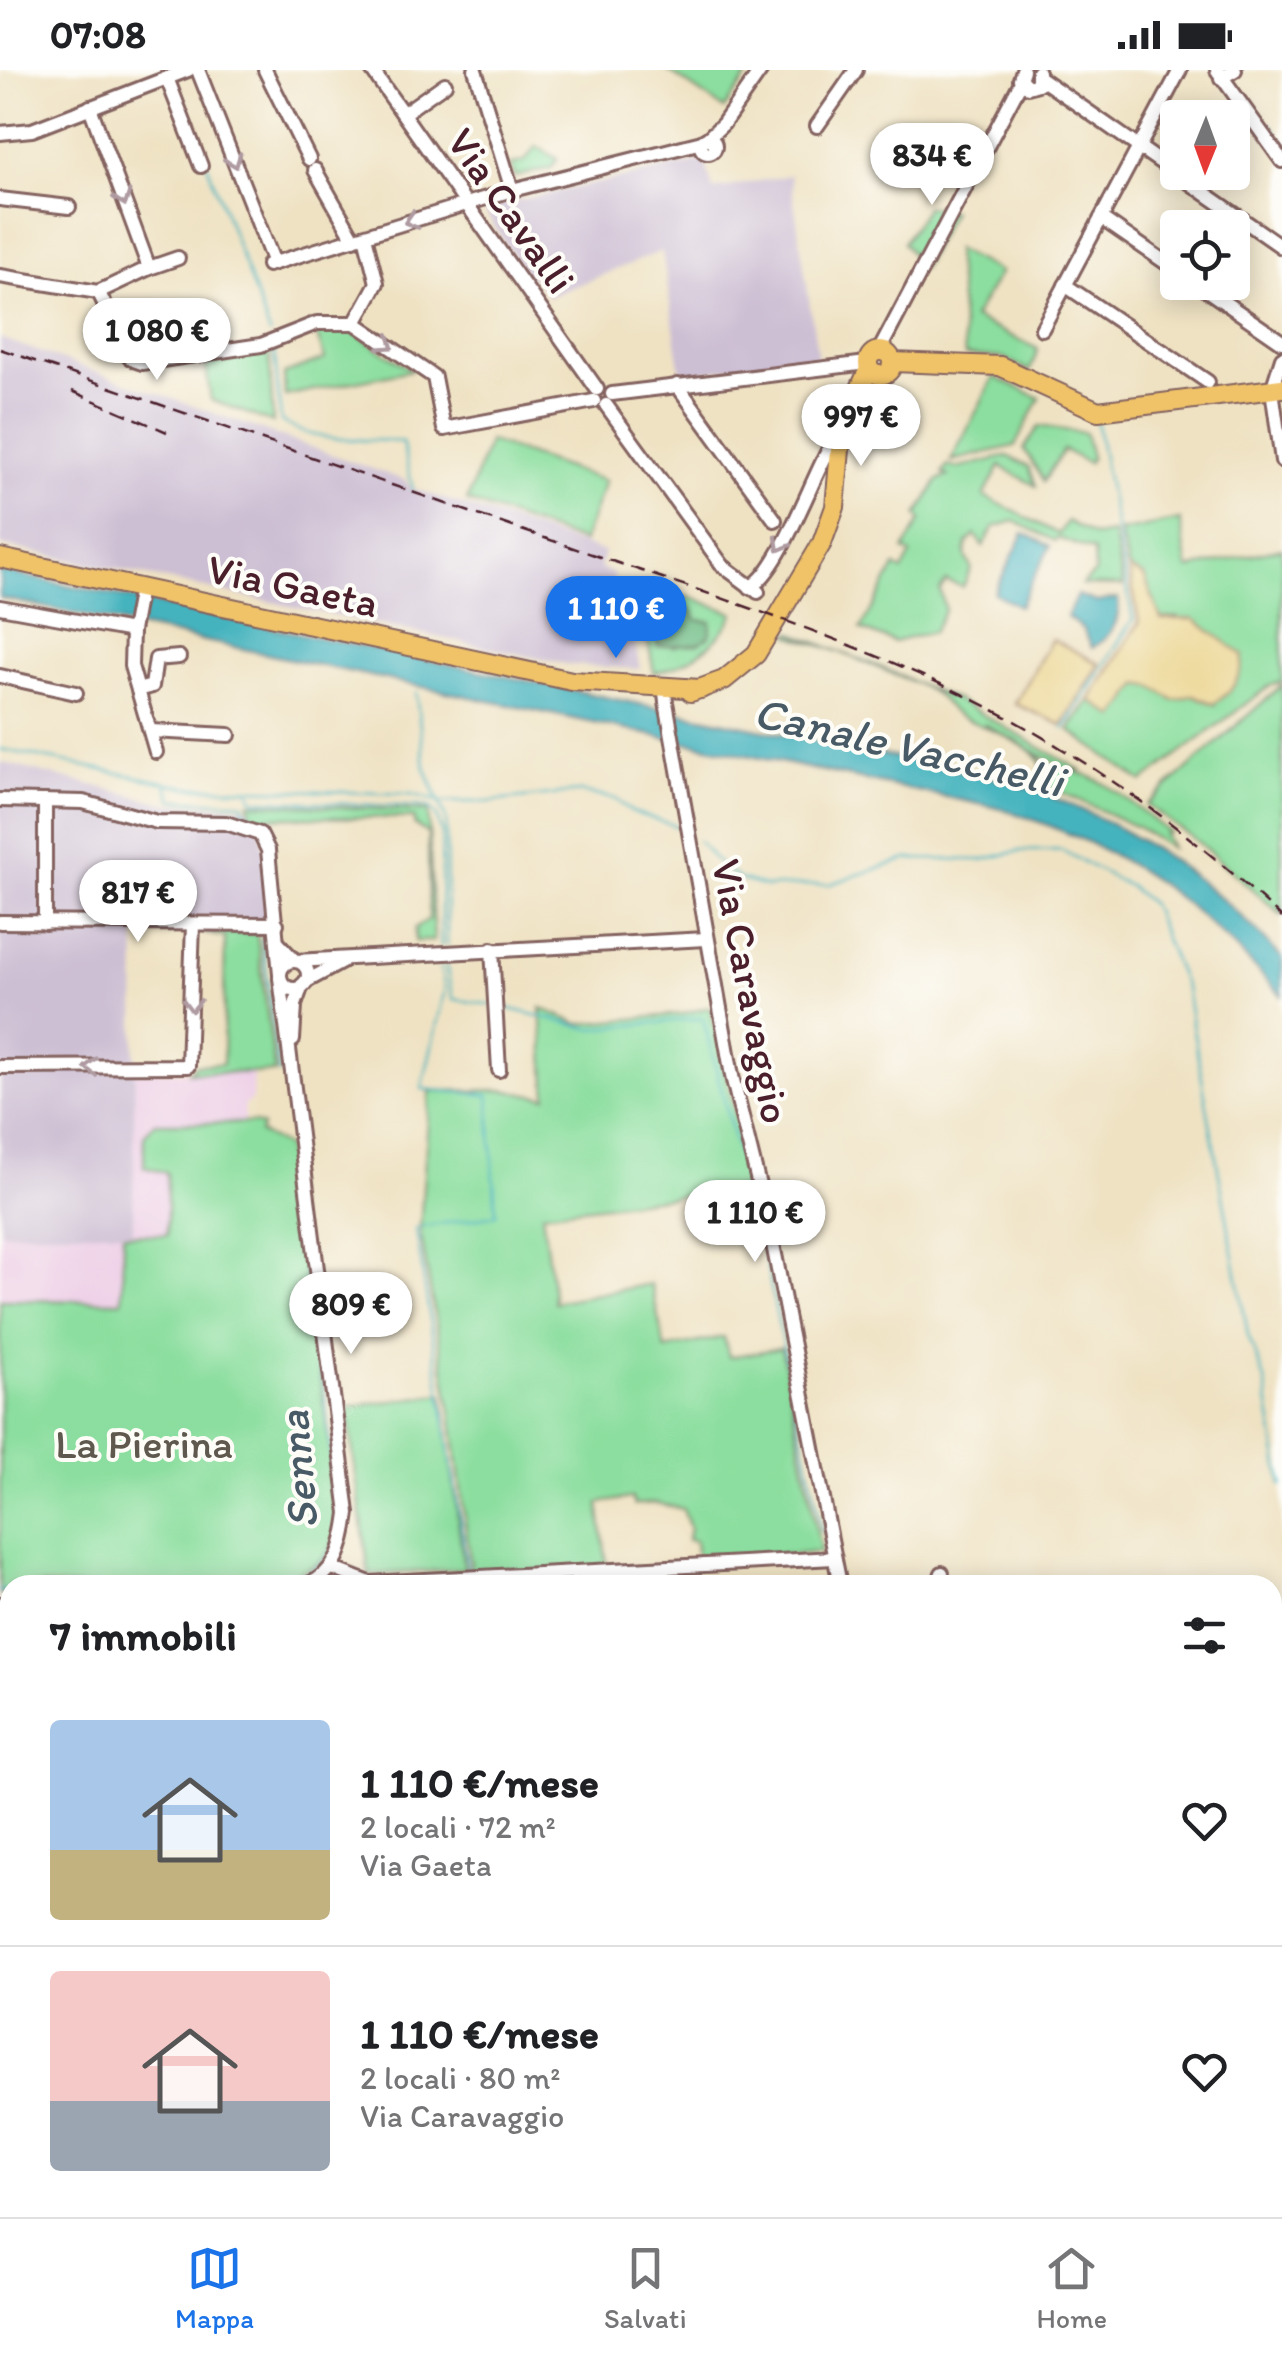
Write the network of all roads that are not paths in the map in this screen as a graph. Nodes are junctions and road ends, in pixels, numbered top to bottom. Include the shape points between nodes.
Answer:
1 (188, 70) edge
2 (198, 70) edge
3 (265, 70) edge
4 (372, 70) edge
5 (475, 70) edge
6 (760, 70) edge
7 (856, 70) edge
8 (1180, 70) edge
9 (1235, 70) edge
10 (1219, 74) edge
11 (1030, 76) edge
12 (168, 78) junction
13 (445, 84) dead end
14 (90, 108) junction
15 (404, 113) junction
16 (818, 126) dead end
17 (0, 135) edge
18 (1138, 148) junction
19 (1282, 161) edge
20 (201, 166) dead end
21 (512, 190) junction
22 (0, 199) edge
23 (468, 203) junction
24 (69, 207) dead end
25 (1100, 218) junction
26 (360, 238) junction
27 (1282, 247) edge
28 (178, 258) dead end
29 (1160, 258) edge
30 (149, 268) junction
31 (0, 276) edge
32 (1065, 285) junction
33 (98, 292) junction
34 (1221, 300) edge
35 (355, 323) junction
36 (1042, 329) dead end
37 (1282, 342) edge
38 (1282, 358) edge
39 (879, 362) junction
40 (1208, 382) dead end
41 (677, 385) junction
42 (1277, 389) edge
43 (602, 397) junction
44 (841, 433) junction
45 (1282, 461) edge
46 (775, 520) dead end
47 (0, 558) edge
48 (139, 594) junction
49 (0, 607) edge
50 (133, 628) junction
51 (178, 657) dead end
52 (0, 676) edge
53 (138, 690) junction
54 (76, 692) dead end
55 (666, 694) junction
56 (151, 731) junction
57 (229, 735) dead end
58 (156, 752) dead end
59 (0, 800) edge
60 (45, 801) junction
61 (0, 922) edge
62 (45, 922) junction
63 (277, 924) junction
64 (193, 931) junction
65 (706, 939) junction
66 (279, 944) junction
67 (492, 949) junction
68 (358, 957) junction
69 (296, 961) junction
70 (280, 976) junction
71 (304, 984) junction
72 (0, 1068) edge
73 (499, 1070) dead end
74 (295, 1092) junction
75 (834, 1558) junction
76 (332, 1568) junction
77 (322, 1575) edge
78 (350, 1575) edge
79 (543, 1575) edge
80 (838, 1575) edge

1 - 12 street
2 -> 26 street via 271,264
3 - 26 street via 312,165
4 - 15 street, Via Cavalli
5 - 21 street
6 - 21 street via 707,145
7 - 16 street
8 - 18 street
9 - 10 street
10 - 19 street
11 - 18 street
11 - 39 street
12 - 14 street
12 - 20 street
13 - 15 street
14 - 17 street
14 -> 30 street
15 - 23 street, Via Cavalli
18 - 25 street
18 - 27 street
21 - 23 street
22 - 24 street
23 -> 26 street
23 - 43 street, Via Cavalli
25 - 29 street
25 - 32 street
26 - 35 street via 377,283
28 - 30 street
30 - 33 street
31 - 33 street
32 - 36 street
32 - 40 street
33 - 35 street via 122,350 136,362 265,343 317,324
34 - 37 street
35 -> 43 street via 434,377 444,429
38 - 42 street via 1275,369
39 - 41 street
39 - 42 main road via 987,364 1024,374 1086,408
39 - 44 main road
41 - 43 street
41 - 46 street
42 - 45 street
44 -> 43 street, Via Cavalli via 754,589 723,566
44 - 55 main road, Via Gaeta via 835,507 822,543 756,654 736,673 701,689
47 - 48 main road, Via Gaeta
48 - 50 street
48 - 55 main road, Via Gaeta
49 - 50 street
50 - 53 street via 131,666
51 - 53 street via 156,658 152,686
52 - 54 street
53 - 56 street
55 - 65 street, Via Caravaggio
56 - 57 street
56 - 58 street
59 - 60 street
60 - 62 street
60 - 63 street via 83,802 157,822 226,823 260,834
61 - 62 street
62 - 64 street
63 - 64 street
63 - 66 street
64 -> 72 street via 188,1066
65 - 67 street
65 - 75 street, Via Caravaggio
66 - 69 street
66 - 70 street
67 - 68 street
67 - 73 street
68 - 69 street
68 - 71 street
69 - 70 street via 286,963
69 - 71 street via 306,969
70 - 71 street via 290,988
70 - 74 street
71 - 74 street via 292,1027
74 - 76 street via 348,1514
75 - 79 street
75 - 80 street, Via Caravaggio
76 - 77 street
76 - 78 street

